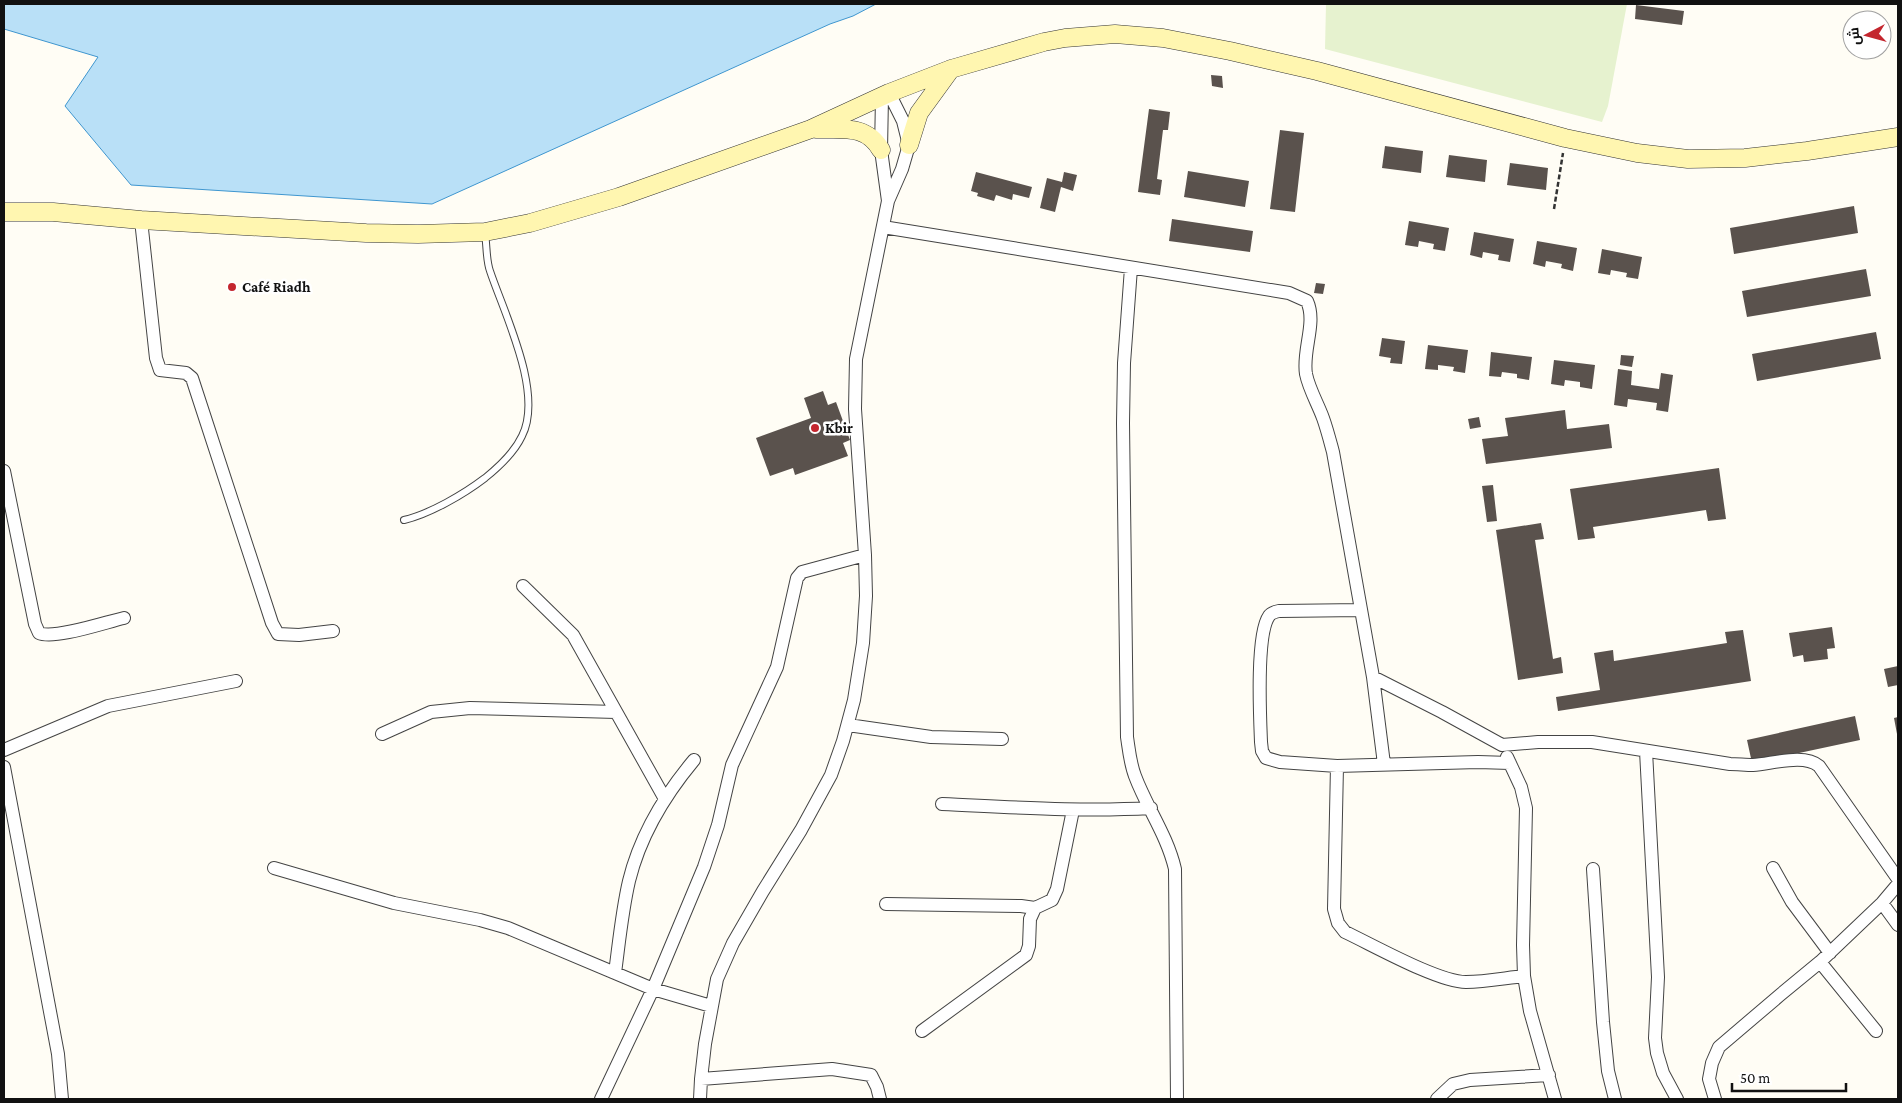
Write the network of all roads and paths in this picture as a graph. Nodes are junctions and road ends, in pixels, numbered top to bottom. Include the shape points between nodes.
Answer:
1 (951, 69) junction
2 (886, 95) junction
3 (811, 129) junction
4 (1898, 136) edge
5 (1565, 138) junction
6 (909, 144) junction
7 (881, 150) junction
8 (888, 201) junction
9 (1554, 208) dead end
10 (4, 212) edge
11 (141, 220) junction
12 (883, 227) junction
13 (485, 232) junction
14 (1130, 268) junction
15 (4, 471) edge
16 (404, 520) dead end
17 (865, 555) junction
18 (523, 586) dead end
19 (1362, 610) junction
20 (124, 618) dead end
21 (333, 631) dead end
22 (1373, 677) junction
23 (236, 681) dead end
24 (616, 712) junction
25 (848, 725) junction
26 (382, 734) dead end
27 (1002, 739) dead end
28 (1502, 745) junction
29 (4, 750) edge
30 (1646, 751) junction
31 (694, 760) dead end
32 (1510, 763) junction
33 (1384, 764) junction
34 (1337, 766) junction
35 (4, 767) edge
36 (665, 799) junction
37 (942, 804) dead end
38 (1151, 808) junction
39 (1074, 810) junction
40 (274, 868) dead end
41 (1773, 868) dead end
42 (1593, 869) dead end
43 (1898, 879) edge
44 (1898, 884) edge
45 (1882, 903) junction
46 (886, 904) dead end
47 (1035, 908) junction
48 (1898, 924) edge
49 (1830, 953) junction
50 (1820, 962) junction
51 (615, 973) junction
52 (1524, 976) junction
53 (654, 989) junction
54 (711, 1006) junction
55 (922, 1031) dead end
56 (1876, 1031) dead end
57 (1549, 1075) junction
58 (701, 1078) junction
59 (62, 1099) edge
60 (601, 1099) edge
61 (700, 1099) edge
62 (880, 1099) edge
63 (1177, 1099) edge
64 (1437, 1099) edge
65 (1555, 1099) edge
66 (1615, 1099) edge
67 (1678, 1099) edge
68 (1714, 1099) edge

1 - 2 street
1 - 5 street via 1058,39 1138,35 1307,69
1 - 6 street via 919,113
2 - 3 street
2 - 6 street via 903,122
2 - 7 street
3 - 7 street via 862,131 876,140
3 - 13 street via 619,197 530,223
4 - 5 street via 1798,152 1715,159 1637,153
5 - 9 path
6 - 8 street
7 - 8 street
8 - 12 street
10 - 11 street via 53,212
11 - 13 street via 366,233
11 - 21 street via 156,358 160,370 186,373 192,378 272,623 278,634
12 - 14 street
12 - 17 street via 855,366
13 - 16 lane via 490,269 511,325 527,386 529,411 523,435 505,462 473,487 418,517
14 - 19 street via 1289,293 1307,301 1310,318 1306,374 1333,452
14 - 38 street via 1123,424 1127,737 1135,776
15 - 20 street via 39,633 51,636
17 - 25 street via 863,643
17 - 53 street via 802,572 797,578 777,667 732,765 704,867
18 - 24 street via 573,635
19 - 22 street
19 - 34 street via 1272,612 1262,635 1260,708 1264,756 1270,760
22 - 28 street
22 - 33 street
23 - 29 street via 108,706
24 - 26 street via 470,708 431,712
24 - 36 street
25 - 27 street via 932,737
25 - 54 street via 831,775 734,943 717,979
28 - 30 street via 1592,742
28 - 32 street
30 - 43 street via 1730,764 1814,761
30 - 67 street via 1658,978 1655,1038 1663,1073
31 - 36 street
32 - 33 street
32 - 52 street via 1526,808
33 - 34 street
34 - 52 street via 1334,908 1338,923 1345,932 1448,978 1465,982
35 - 59 street via 58,1054
36 - 51 street via 646,834 629,882
37 - 39 street
38 - 39 street
38 - 63 street via 1171,850 1175,869
39 - 47 street via 1057,890 1052,900
40 - 51 street via 394,903 508,928
41 - 49 street via 1792,902
42 - 66 street via 1603,1022 1608,1071
44 - 45 street
45 - 48 street
45 - 49 street
46 - 47 street
47 - 55 street via 1030,919 1026,955
49 - 50 street
50 - 56 street
50 - 68 street via 1719,1047 1709,1079
51 - 53 street
52 - 57 street via 1530,1011
53 - 54 street
53 - 60 street
54 - 58 street
57 - 64 street via 1470,1080 1453,1084
57 - 65 street
58 - 61 street
58 - 62 street via 832,1068 871,1075

